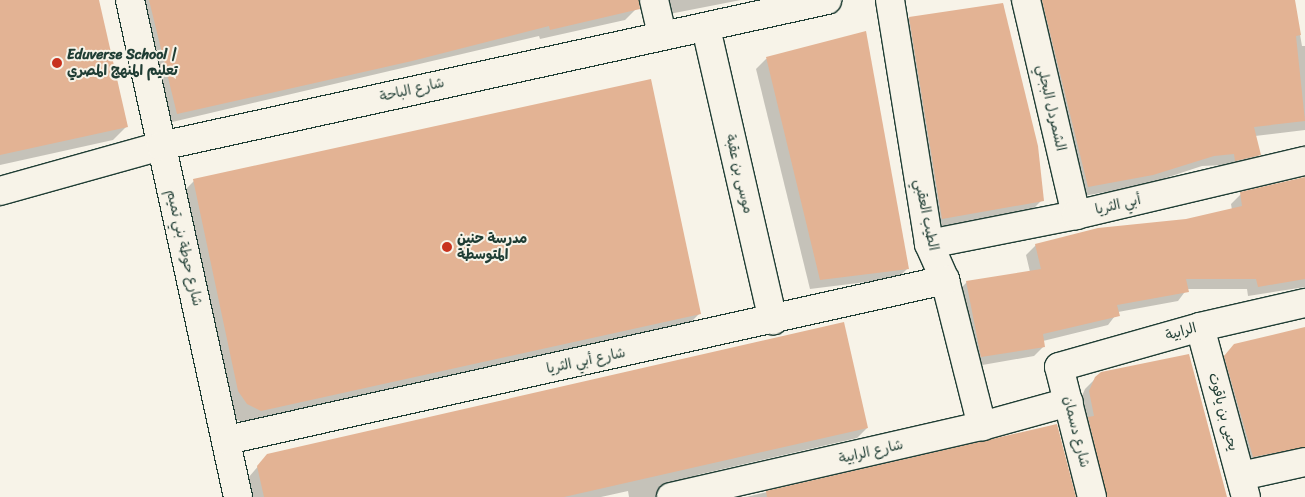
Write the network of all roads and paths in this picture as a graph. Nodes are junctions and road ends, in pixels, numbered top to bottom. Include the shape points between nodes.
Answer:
1 (130, 0) edge
2 (654, 0) edge
3 (827, 0) edge
4 (890, 0) edge
5 (1026, 0) edge
6 (800, 3) edge
7 (706, 28) junction
8 (662, 34) junction
9 (161, 146) junction
10 (1305, 161) edge
11 (0, 191) edge
12 (1076, 215) junction
13 (930, 244) junction
14 (944, 280) junction
15 (1305, 303) edge
16 (773, 320) junction
17 (1200, 326) junction
18 (1059, 367) joint
19 (1069, 402) junction
20 (982, 426) junction
21 (227, 440) junction
22 (1305, 462) edge
23 (1243, 486) edge
24 (238, 497) edge
25 (671, 497) edge
26 (1092, 497) edge

1 - 9 street, شارع حوطة بني تميم
2 - 8 street
3 - 6 street, شارع الباحة
4 - 13 street, الطيب العقبي
5 - 12 street, الشمردل البجلي
6 - 7 street, شارع الباحة
7 - 8 street, شارع الباحة
7 - 16 street, موسى بن عقبة
8 - 9 street, شارع الباحة
9 - 11 street, شارع الباحة
9 - 21 street, شارع حوطة بني تميم
10 - 12 street, أبي الثريا
12 - 13 street, أبي الثريا
13 - 14 street, الطيب العقبي
14 - 16 street, شارع أبي الثريا
14 - 20 street, الطيب العقبي
15 - 17 street, الرابية
16 - 21 street, شارع أبي الثريا
17 - 18 street, الرابية
17 - 23 street, يحيى بن ياقوت
18 - 19 street, شارع دسمان
19 - 20 street, شارع الرابية
19 - 26 street, شارع دسمان
20 - 25 street, شارع الرابية
21 - 24 street, شارع حوطة بني تميم
22 - 23 street

